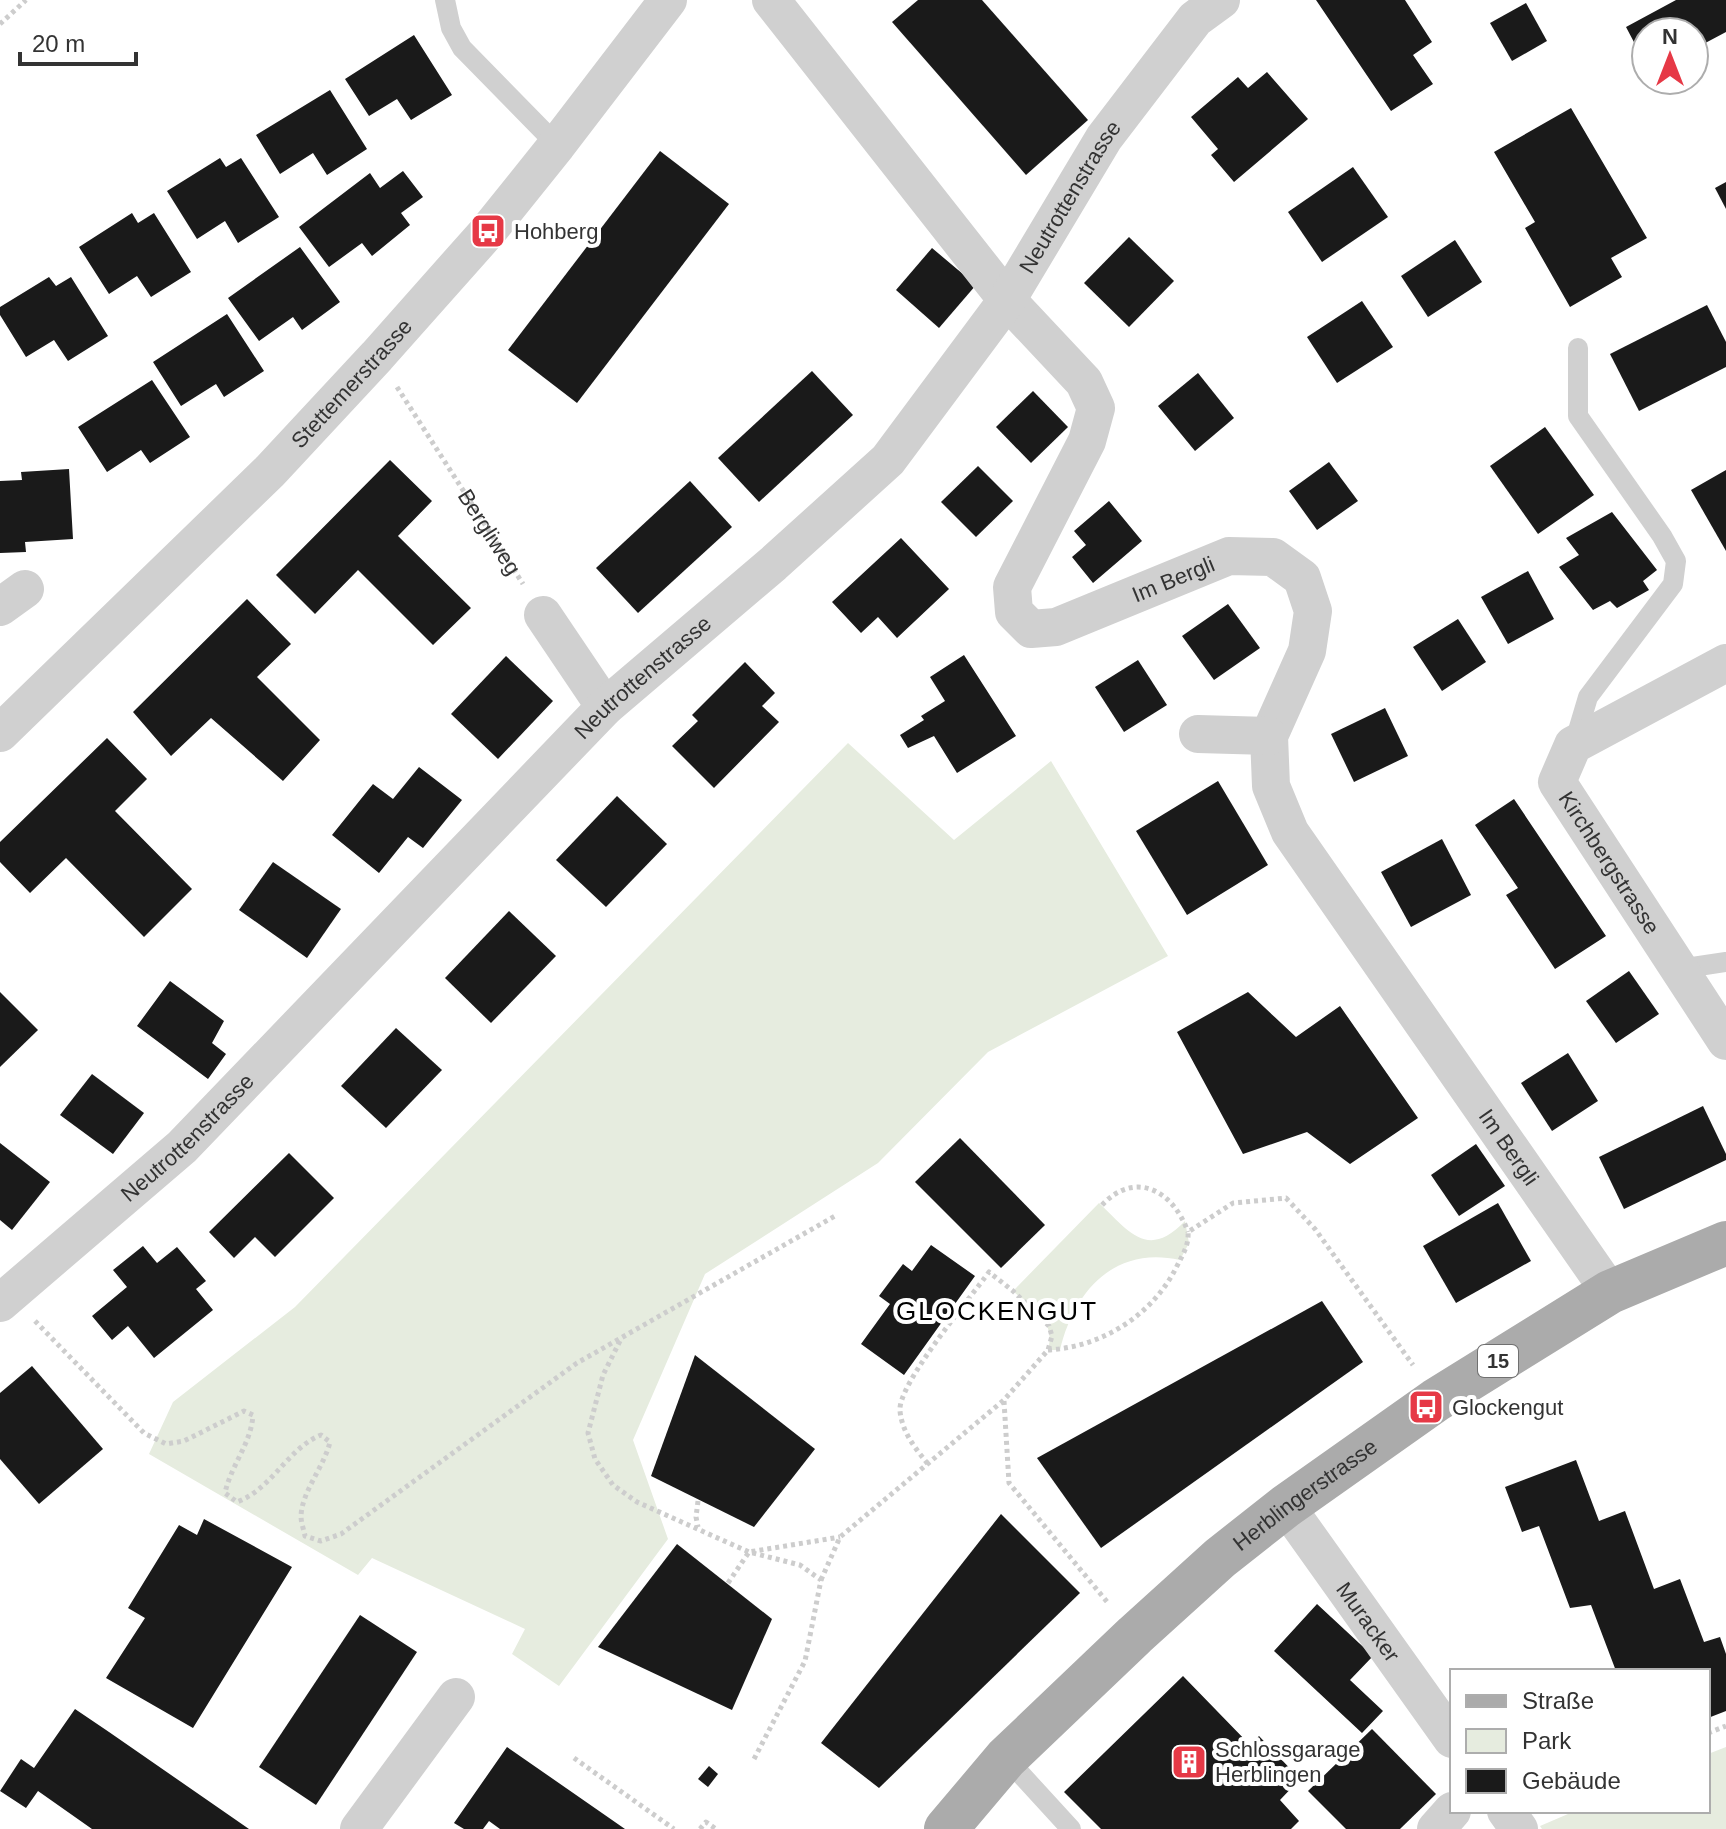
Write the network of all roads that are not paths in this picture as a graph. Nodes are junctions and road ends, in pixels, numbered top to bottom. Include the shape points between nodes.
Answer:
1 (445, 0) edge
2 (668, 0) edge
3 (771, 0) edge
4 (1221, 0) edge
5 (557, 145) junction
6 (1007, 300) junction
7 (1578, 348) dead end
8 (543, 615) road end
9 (1726, 663) edge
10 (605, 707) junction
11 (0, 733) edge
12 (1198, 734) dead end
13 (1269, 736) junction
14 (1573, 745) junction
15 (1726, 962) edge
16 (1679, 969) junction
17 (1726, 1041) edge
18 (1726, 1243) edge
19 (1610, 1292) junction
20 (5, 1298) edge
21 (1286, 1506) junction
22 (456, 1697) dead end
23 (1450, 1736) edge
24 (1006, 1758) junction
25 (1450, 1813) edge
26 (359, 1829) edge
27 (946, 1829) edge
28 (1071, 1829) edge
29 (1436, 1829) edge

1 - 5 lane via 462,48
2 - 5 street, Stettemerstrasse
3 - 6 street, Im Bergli
4 - 6 street, Neutrottenstrasse via 1195,19 1104,138
5 - 11 street, Stettemerstrasse via 488,231 270,471
6 - 10 street, Neutrottenstrasse via 888,460
6 - 13 street, Im Bergli via 1084,382 1096,408 1087,441 1012,587 1014,612 1031,629 1056,627 1229,556 1273,557 1302,578 1313,611 1307,651
7 - 14 lane via 1578,416 1676,561 1673,584 1588,697
8 - 10 street
9 - 14 street
10 - 20 street, Neutrottenstrasse via 182,1147
12 - 13 street
13 - 19 street, Im Bergli via 1271,786 1290,832
14 - 16 street, Kirchbergstrasse via 1557,782
15 - 16 lane
16 - 17 street, Kirchbergstrasse
18 - 19 main road, Herblingerstrasse / 15
19 - 21 main road, Herblingerstrasse / 15 via 1436,1400
21 - 23 street, Muracker
21 - 24 main road, Herblingerstrasse / 15 via 1220,1558
22 - 26 street
24 - 27 main road, Herblingerstrasse / 15
24 - 28 lane
25 - 29 street

